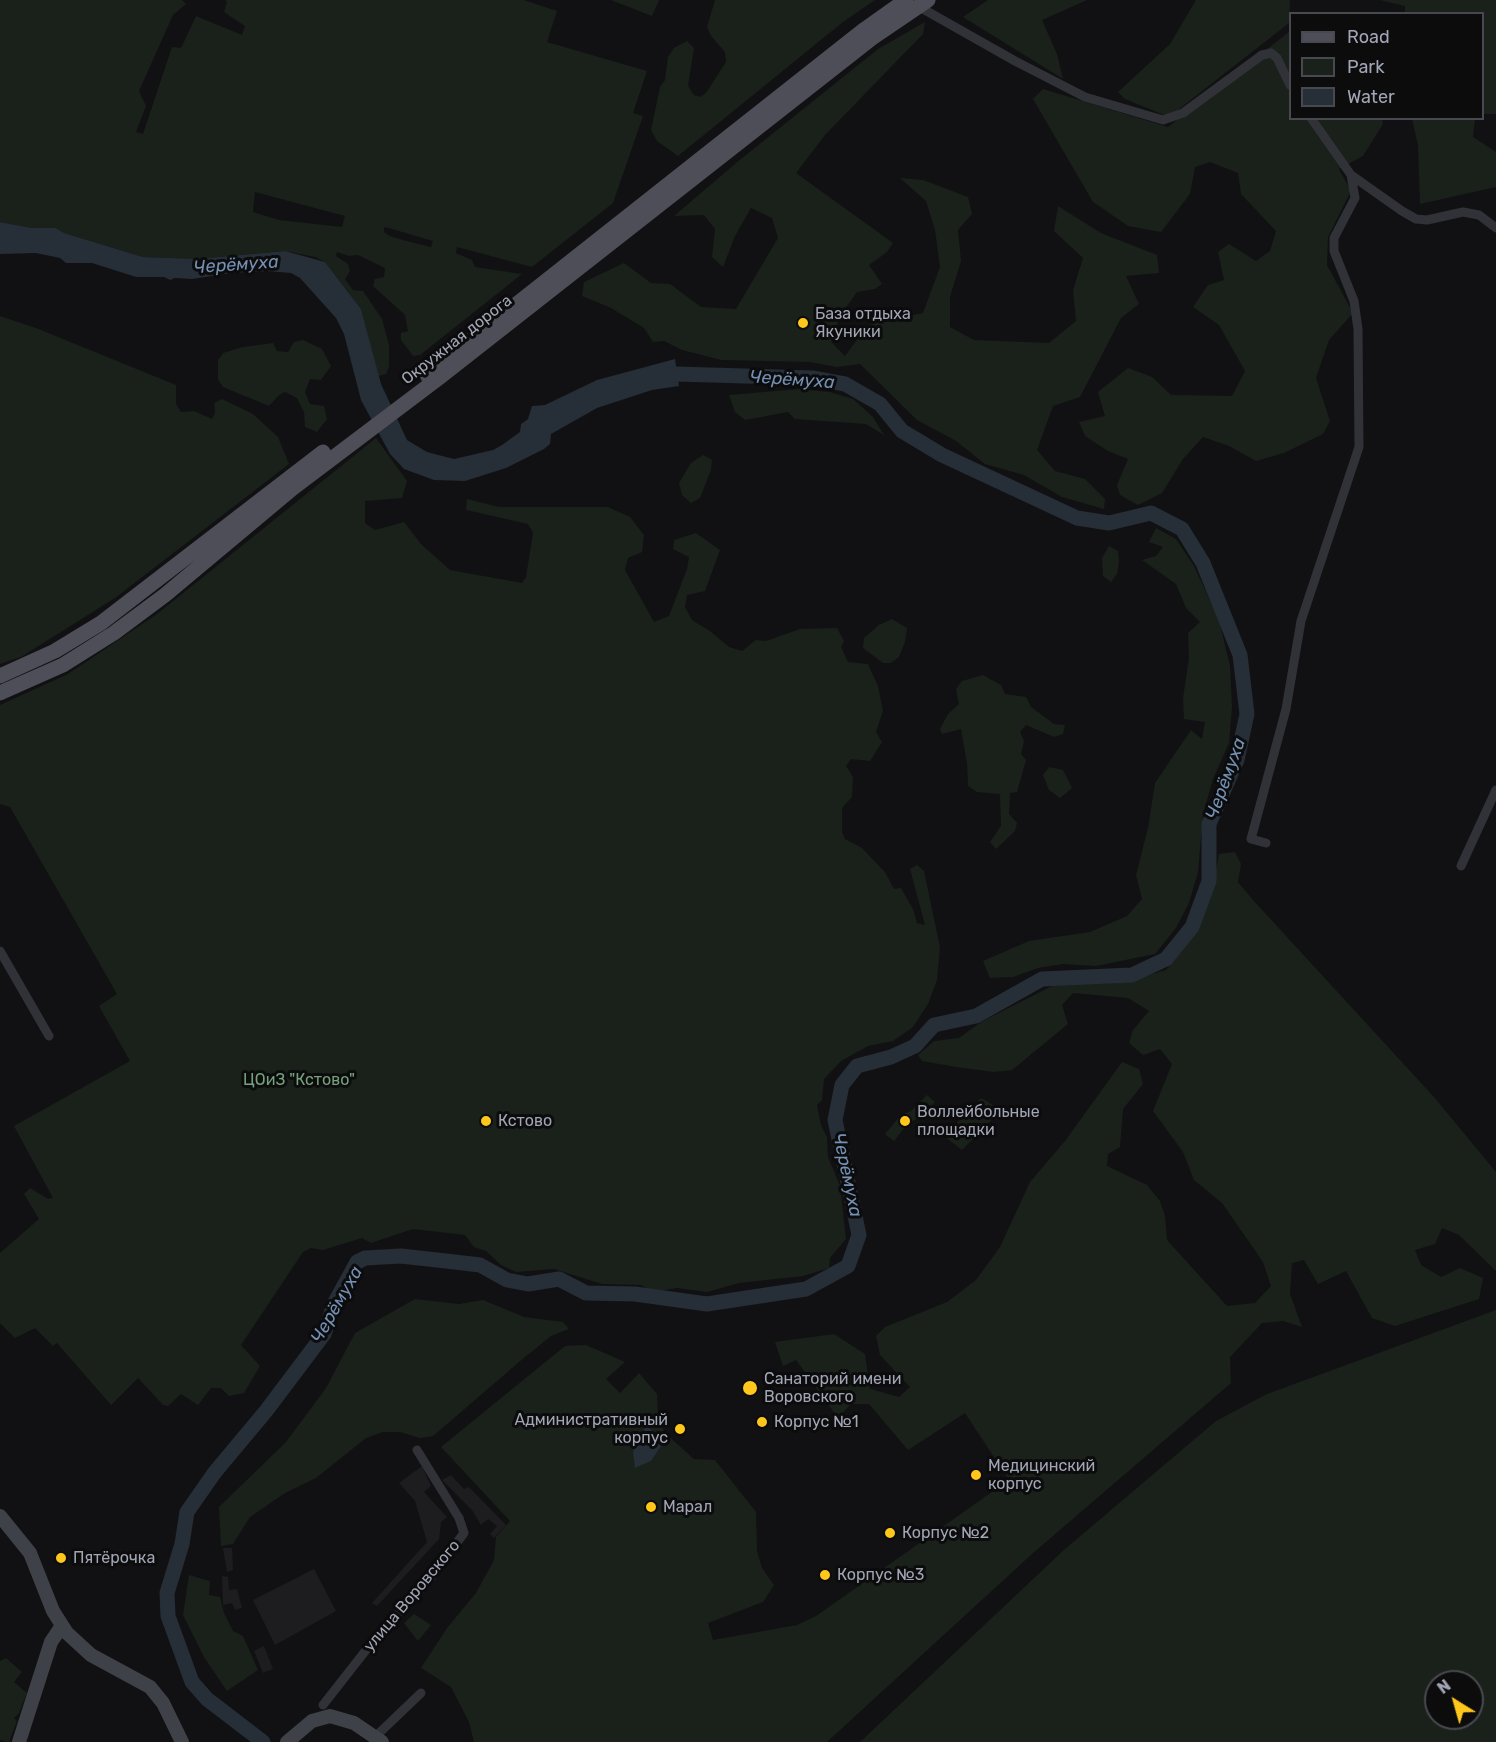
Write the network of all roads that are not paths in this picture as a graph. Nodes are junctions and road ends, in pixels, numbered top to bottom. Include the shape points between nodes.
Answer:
1 (914, 2) edge
2 (1289, 83) edge
3 (1312, 120) edge
4 (1352, 175) junction
5 (1496, 228) edge
6 (340, 445) junction
7 (0, 676) edge
8 (0, 693) edge
9 (1496, 790) edge
10 (1266, 843) dead end
11 (1461, 866) dead end
12 (0, 951) edge
13 (49, 1036) dead end
14 (417, 1450) dead end
15 (0, 1516) edge
16 (62, 1627) junction
17 (421, 1693) dead end
18 (323, 1705) dead end
19 (379, 1739) edge
20 (20, 1742) edge
21 (182, 1742) edge
22 (287, 1742) edge

1 - 2 street via 1085,97 1163,120 1183,113 1262,55 1271,53 1277,58
1 - 6 main road, Окружная дорога via 865,29 421,385
3 - 4 street
4 - 5 street via 1416,219 1464,212 1479,215
4 - 10 street via 1354,198 1334,238 1334,251 1354,301 1358,329 1359,447 1301,621 1286,709 1251,839
6 - 7 main road, Окружная дорога via 101,623 55,651
6 - 8 main road, Окружная дорога via 168,593 114,633 63,665
9 - 11 street
12 - 13 street
14 - 18 street, улица Воровского via 459,1518 464,1533
15 - 16 main road via 30,1553
16 - 20 main road via 51,1642
16 - 21 main road via 91,1655 150,1687 164,1703
17 - 19 street
19 - 22 main road via 354,1723 330,1716 302,1728

